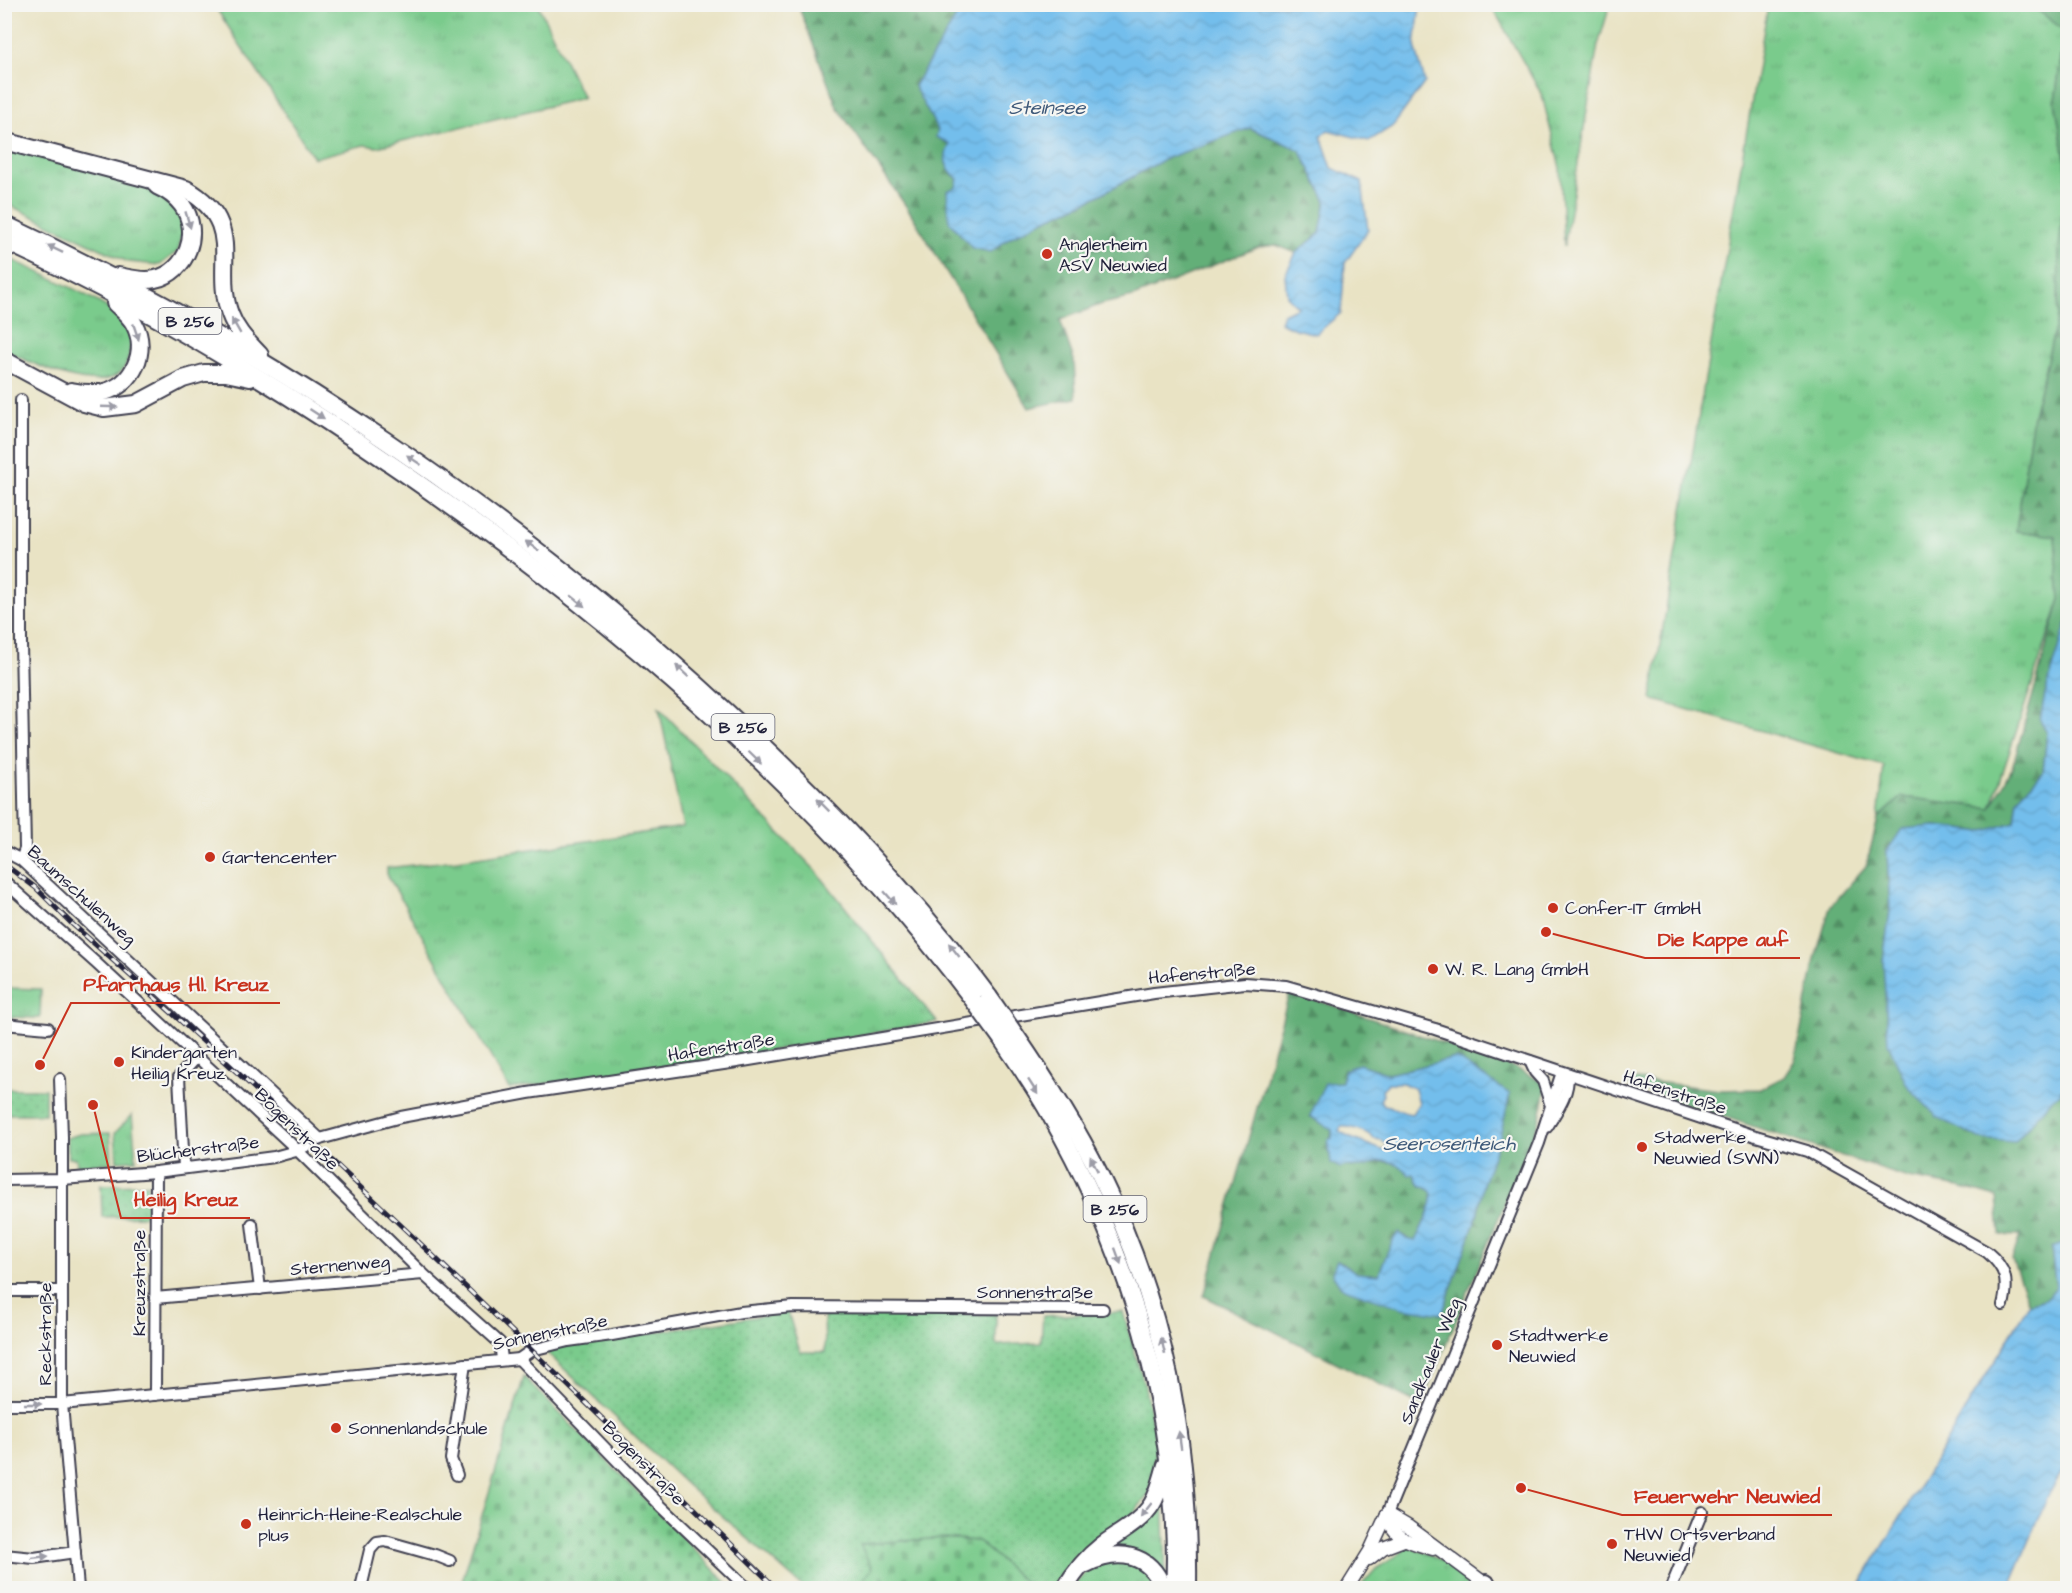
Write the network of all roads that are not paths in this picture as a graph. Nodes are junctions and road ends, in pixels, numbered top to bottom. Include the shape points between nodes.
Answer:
1 (4, 141) edge
2 (128, 174) junction
3 (4, 224) edge
4 (4, 241) edge
5 (103, 280) junction
6 (4, 360) edge
7 (271, 376) junction
8 (56, 387) junction
9 (21, 400) dead end
10 (4, 851) edge
11 (21, 860) junction
12 (4, 880) edge
13 (4, 1024) edge
14 (48, 1028) dead end
15 (1007, 1035) junction
16 (197, 1057) junction
17 (1530, 1061) junction
18 (1565, 1073) junction
19 (60, 1079) dead end
20 (1550, 1103) junction
21 (320, 1139) junction
22 (1539, 1143) junction
23 (296, 1151) junction
24 (184, 1168) junction
25 (156, 1172) junction
26 (62, 1179) junction
27 (4, 1180) edge
28 (252, 1224) dead end
29 (423, 1274) junction
30 (260, 1289) junction
31 (4, 1291) edge
32 (61, 1291) junction
33 (155, 1298) junction
34 (2003, 1305) dead end
35 (1103, 1308) dead end
36 (502, 1359) junction
37 (519, 1359) junction
38 (465, 1365) junction
39 (155, 1395) junction
40 (4, 1404) edge
41 (62, 1404) junction
42 (1168, 1457) junction
43 (457, 1475) dead end
44 (1702, 1512) dead end
45 (1387, 1514) junction
46 (1404, 1540) junction
47 (1440, 1551) junction
48 (75, 1552) junction
49 (4, 1555) edge
50 (450, 1561) dead end
51 (1083, 1566) junction
52 (1362, 1566) junction
53 (1488, 1587) edge
54 (78, 1588) edge
55 (361, 1588) edge
56 (747, 1588) edge
57 (1065, 1588) edge
58 (1163, 1588) edge
59 (1174, 1588) edge
60 (1188, 1588) edge
61 (1347, 1588) edge
62 (1671, 1588) edge

1 - 2 highway
2 -> 5 highway via 160,187 183,206 191,223 189,250 179,266 164,276
7 -> 2 highway via 230,314 225,294 224,237 211,209 186,189
5 -> 3 highway, B 256
4 - 5 highway, B 256
5 - 7 highway, B 256 via 197,341
5 -> 8 highway via 135,325 140,343 134,371 120,385 103,392 83,393
6 - 8 highway
8 -> 7 highway via 84,403 115,408 136,404 183,379 204,373
7 - 15 highway, B 256, bridge via 554,582 666,675 822,824 982,999
9 - 11 street via 25,849
10 - 11 street, Baumschulenweg
11 - 21 street, Baumschulenweg
12 - 16 street, Bogenstraße
13 - 14 street
15 -> 42 highway, B 256 via 1088,1186 1116,1250 1147,1343
60 -> 15 highway, B 256 via 1184,1467 1175,1403 1152,1308 1130,1244 1098,1172 1060,1103
16 - 23 street, Bogenstraße
16 - 24 street via 179,1077
17 - 18 street, Hafenstraße
17 - 20 street via 1543,1081
17 - 21 street, Hafenstraße via 1286,986 1245,983 1143,995 528,1093 400,1117
18 - 20 street, Sandkauler Weg
18 - 22 street, Sandkauler Weg via 1566,1095
18 - 34 street, Hafenstraße via 1806,1151 1987,1252 2000,1263 2004,1274 2007,1290
19 - 26 street, Reckstraße
20 - 22 street, Sandkauler Weg
21 - 23 street, Blücherstraße
22 - 45 street, Sandkauler Weg
23 - 24 street, Blücherstraße
23 - 29 street, Bogenstraße
24 - 25 street, Blücherstraße
25 - 26 street, Blücherstraße
25 - 33 street, Kreuzstraße
26 - 27 street, Blücherstraße
26 - 32 street, Reckstraße
28 - 30 street
29 - 30 street, Sternenweg
29 - 36 street, Bogenstraße via 500,1342
30 - 33 street, Sternenweg
31 - 32 street
32 - 41 street, Reckstraße
33 - 39 street, Kreuzstraße
35 - 37 street, Sonnenstraße via 783,1308 568,1341 532,1350
36 - 37 street, Sonnenstraße
36 - 38 street, Sonnenstraße
37 - 56 street, Bogenstraße via 660,1505
38 - 39 street, Sonnenstraße
38 - 43 street via 451,1458
39 - 41 street, Sonnenstraße
40 -> 41 street, Sonnenstraße
41 - 48 street, Reckstraße
42 -> 51 highway via 1155,1498 1146,1512 1100,1547
42 - 59 highway, B 256
44 - 62 street
45 - 46 street via 1390,1527
45 - 47 street
45 - 52 street, Sandkauler Weg
46 - 47 street
46 - 52 street via 1383,1548
47 - 53 street
49 -> 48 street via 34,1558
48 - 54 street, Reckstraße
50 - 55 street via 377,1542 370,1550
51 - 57 highway
51 - 58 highway via 1104,1557 1130,1556 1152,1569
52 - 61 street, Sandkauler Weg

